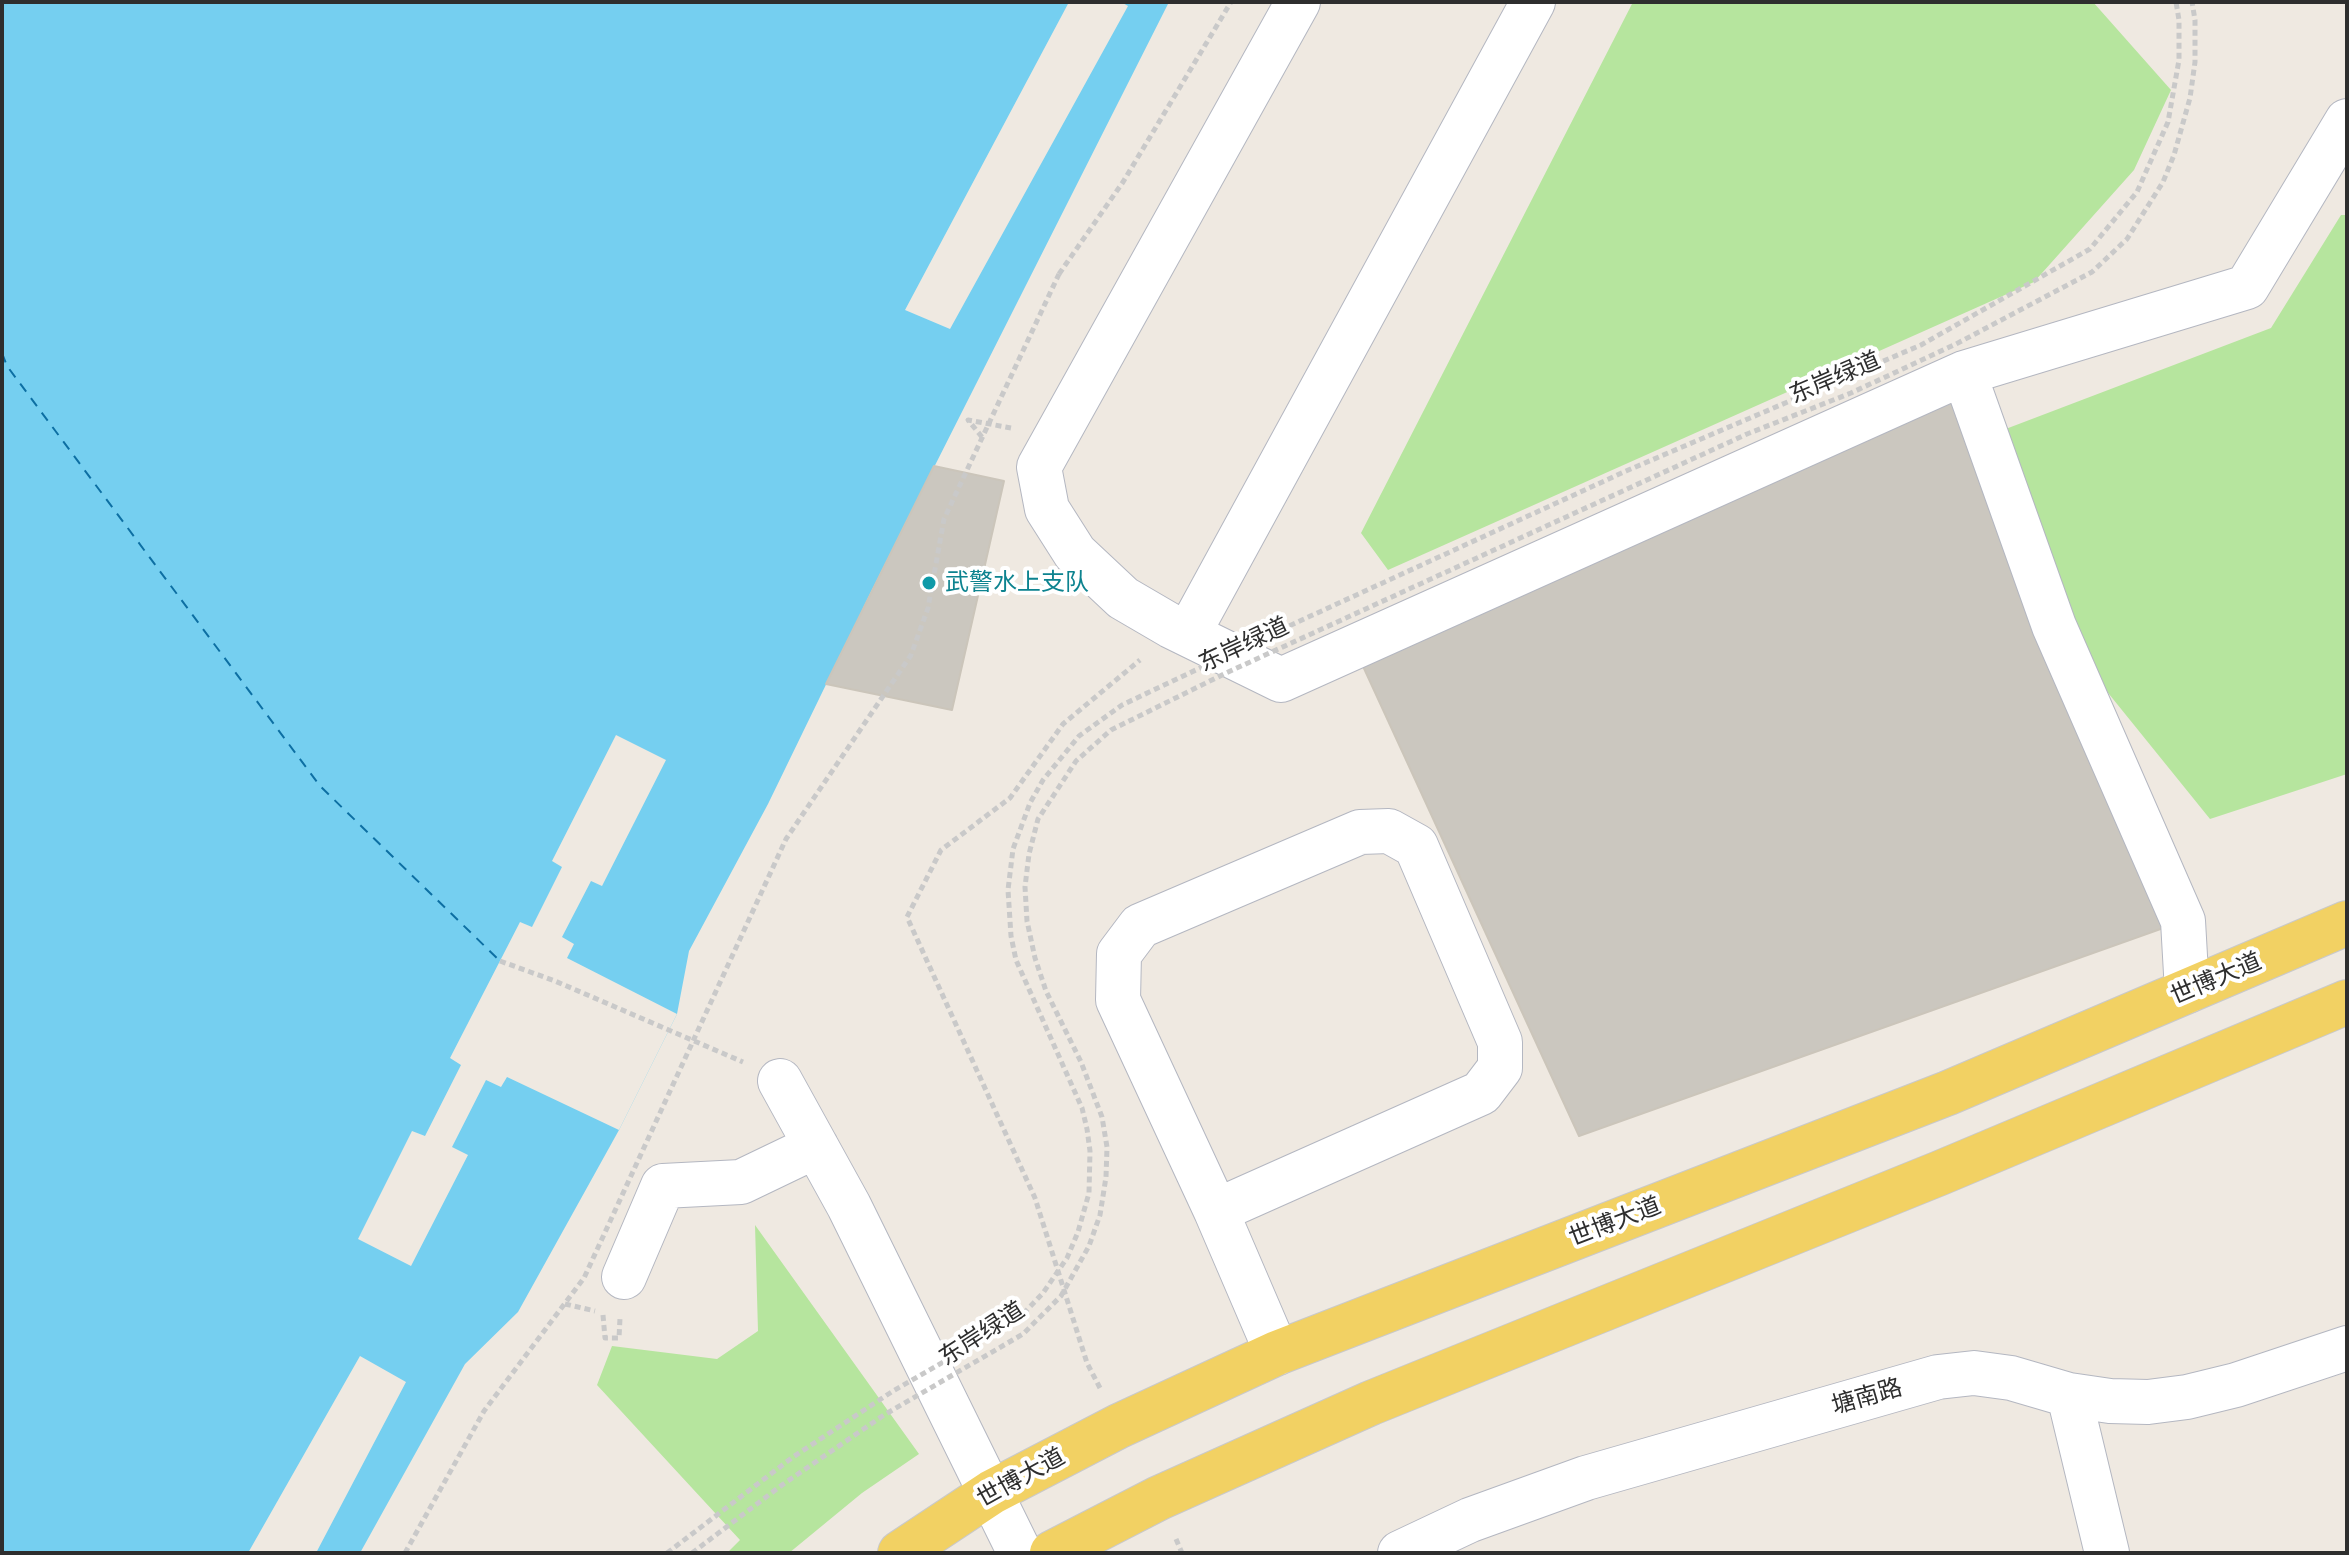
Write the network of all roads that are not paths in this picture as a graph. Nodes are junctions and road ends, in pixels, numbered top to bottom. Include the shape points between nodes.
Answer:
1 (1298, 2) edge
2 (1533, 2) edge
3 (2347, 121) edge
4 (1964, 373) junction
5 (1188, 634) junction
6 (2347, 923) edge
7 (2187, 991) junction
8 (2347, 1002) edge
9 (780, 1081) road end
10 (816, 1146) junction
11 (1216, 1211) junction
12 (624, 1277) dead end
13 (2347, 1348) edge
14 (1277, 1353) junction
15 (2069, 1395) junction
16 (992, 1492) junction
17 (900, 1553) edge
18 (1020, 1553) edge
19 (1052, 1553) edge
20 (1400, 1553) edge
21 (2107, 1553) edge

1 - 5 street via 1039,467 1047,509 1075,553 1123,598
2 - 5 street
3 - 4 street via 2247,287
4 - 5 street via 1281,680
4 - 7 street via 2054,626 2183,921
6 - 7 main road, 世博大道
7 - 14 main road, 世博大道 via 1948,1093
8 - 19 main road via 1371,1403 1159,1498
9 - 10 street
10 - 12 street via 741,1182 663,1186
10 - 16 street
11 - 11 street via 1118,1000 1119,954 1140,926 1360,832 1389,831 1416,846 1500,1042 1500,1068 1481,1093
11 - 14 street
13 - 15 street, 塘南路 via 2187,1397 2148,1402
14 - 16 main road, 世博大道
15 - 20 street, 塘南路 via 2011,1378 1974,1373 1938,1377 1586,1478 1470,1520
15 - 21 street
16 - 17 main road, 世博大道
16 - 18 street

